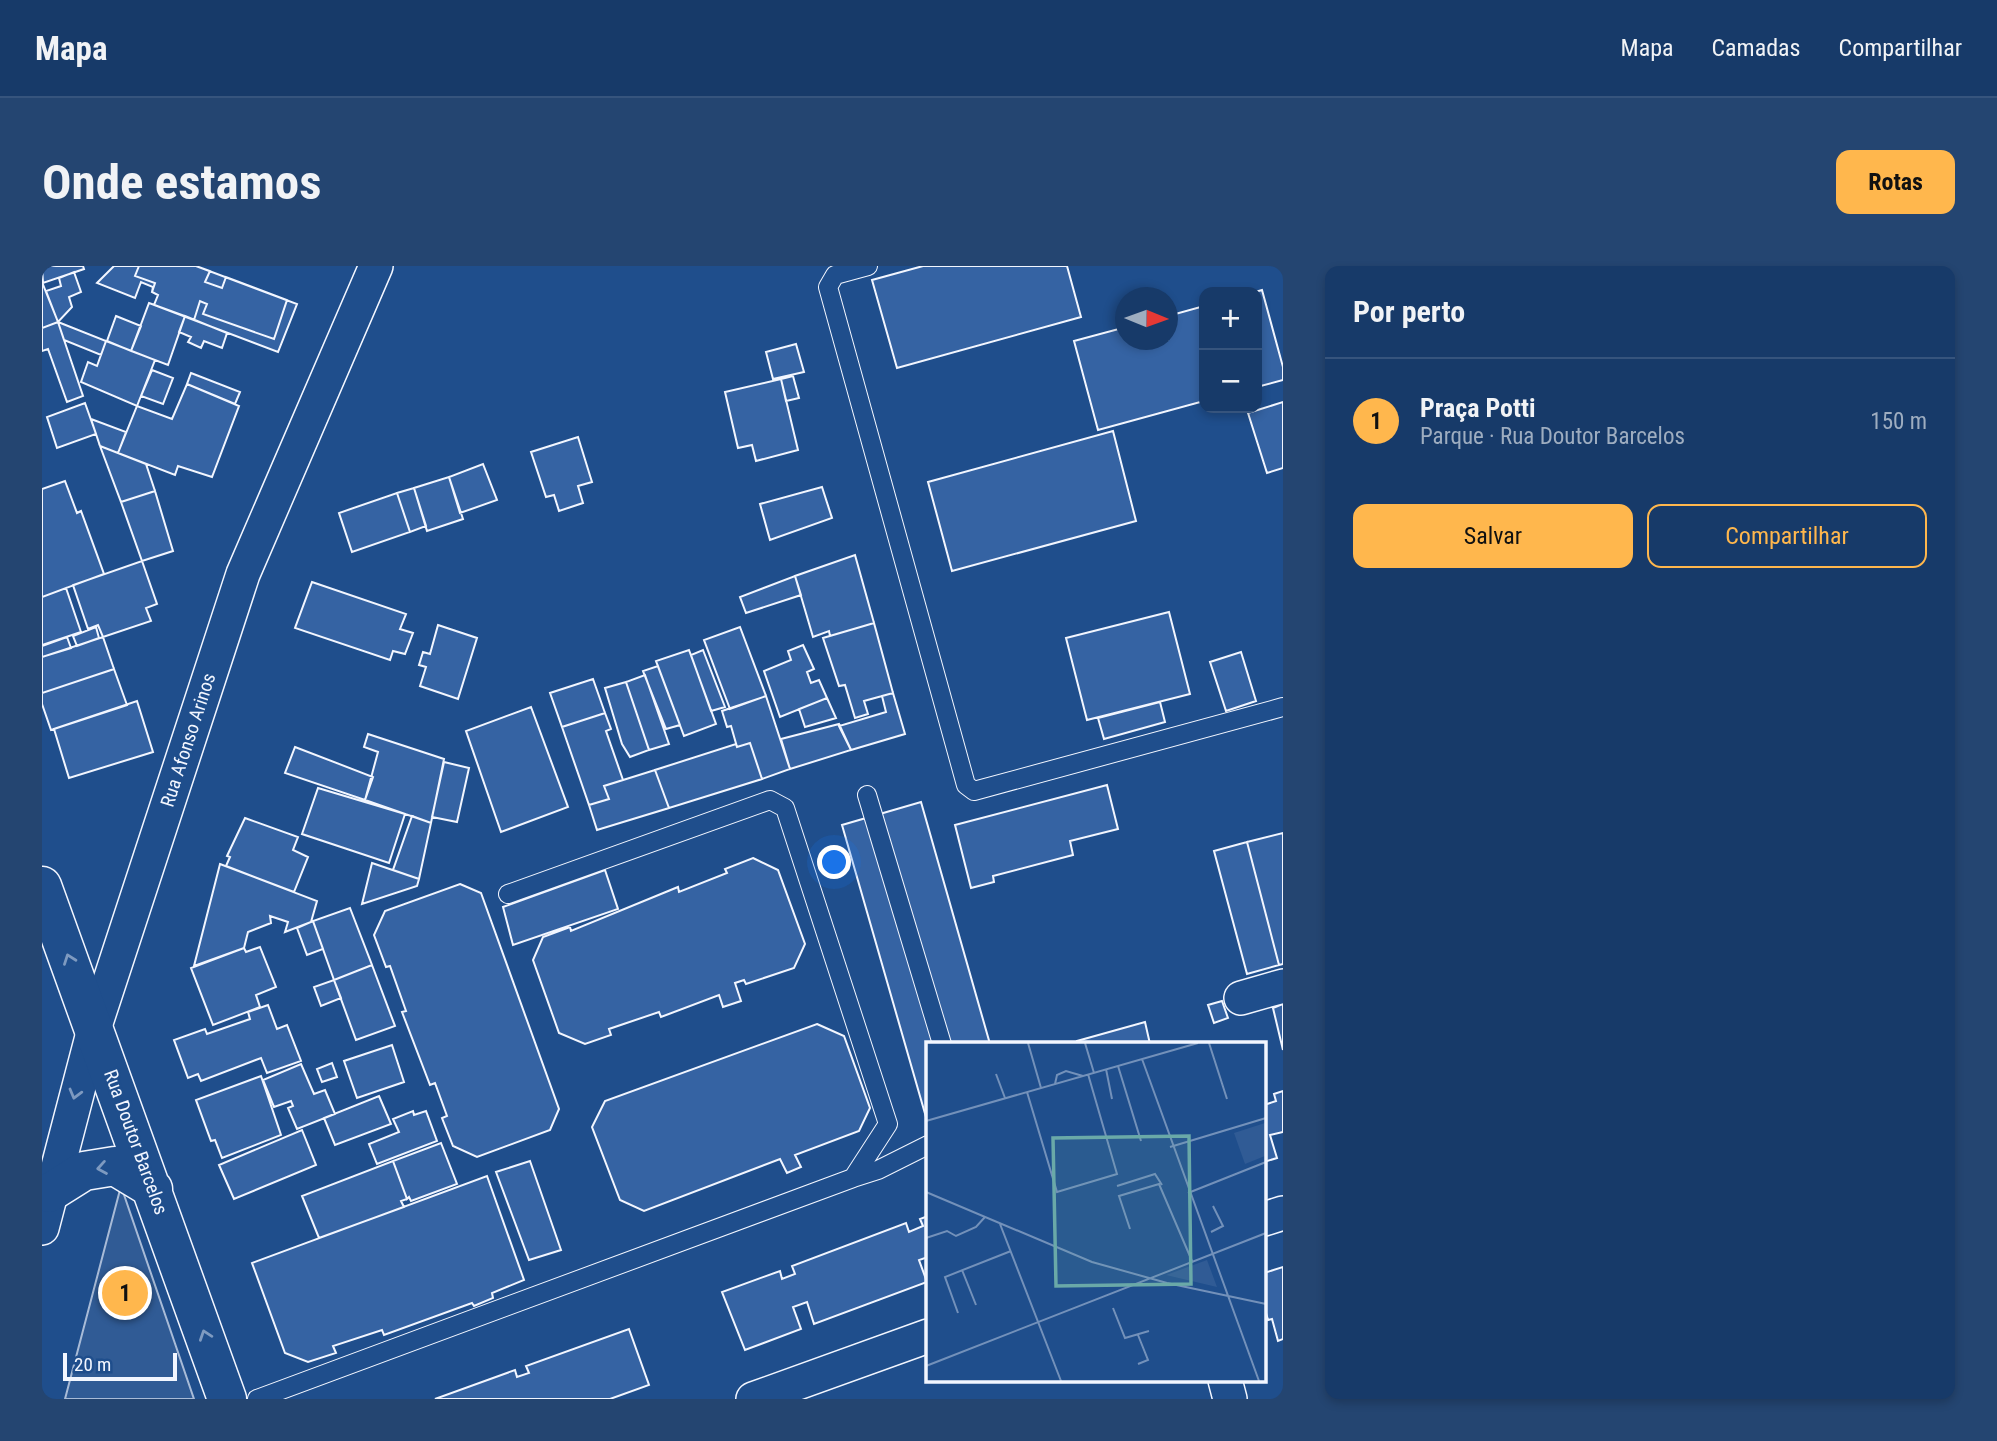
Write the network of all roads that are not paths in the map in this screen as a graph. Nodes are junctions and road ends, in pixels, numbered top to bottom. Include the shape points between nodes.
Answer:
1 (376, 266) edge
2 (868, 266) edge
3 (1283, 707) edge
4 (867, 795) dead end
5 (42, 886) edge
6 (508, 894) dead end
7 (1283, 986) edge
8 (1241, 998) dead end
9 (94, 1029) junction
10 (941, 1042) edge
11 (926, 1146) edge
12 (853, 1178) junction
13 (153, 1189) junction
14 (46, 1210) edge
15 (1283, 1213) edge
16 (1266, 1218) edge
17 (926, 1337) edge
18 (1226, 1382) edge
19 (806, 1390) edge
20 (227, 1399) edge
21 (257, 1399) edge
22 (753, 1399) edge
23 (1230, 1399) edge

1 - 9 street, Rua Afonso Arinos via 243,574
2 - 3 lane via 835,275 828,287 965,785 974,791
4 - 10 lane
9 -> 5 street, Rua Doutor Barcelos
6 - 12 lane via 770,800 785,808 888,1124
7 - 8 street
9 - 13 street, Rua Doutor Barcelos
9 -> 14 street, Rua Afonso Arinos
11 - 12 lane
12 - 21 lane
13 -> 14 street via 115,1166 84,1171
20 -> 13 street, Rua Doutor Barcelos
15 - 16 street
17 - 19 street
18 - 23 street
19 - 22 street

